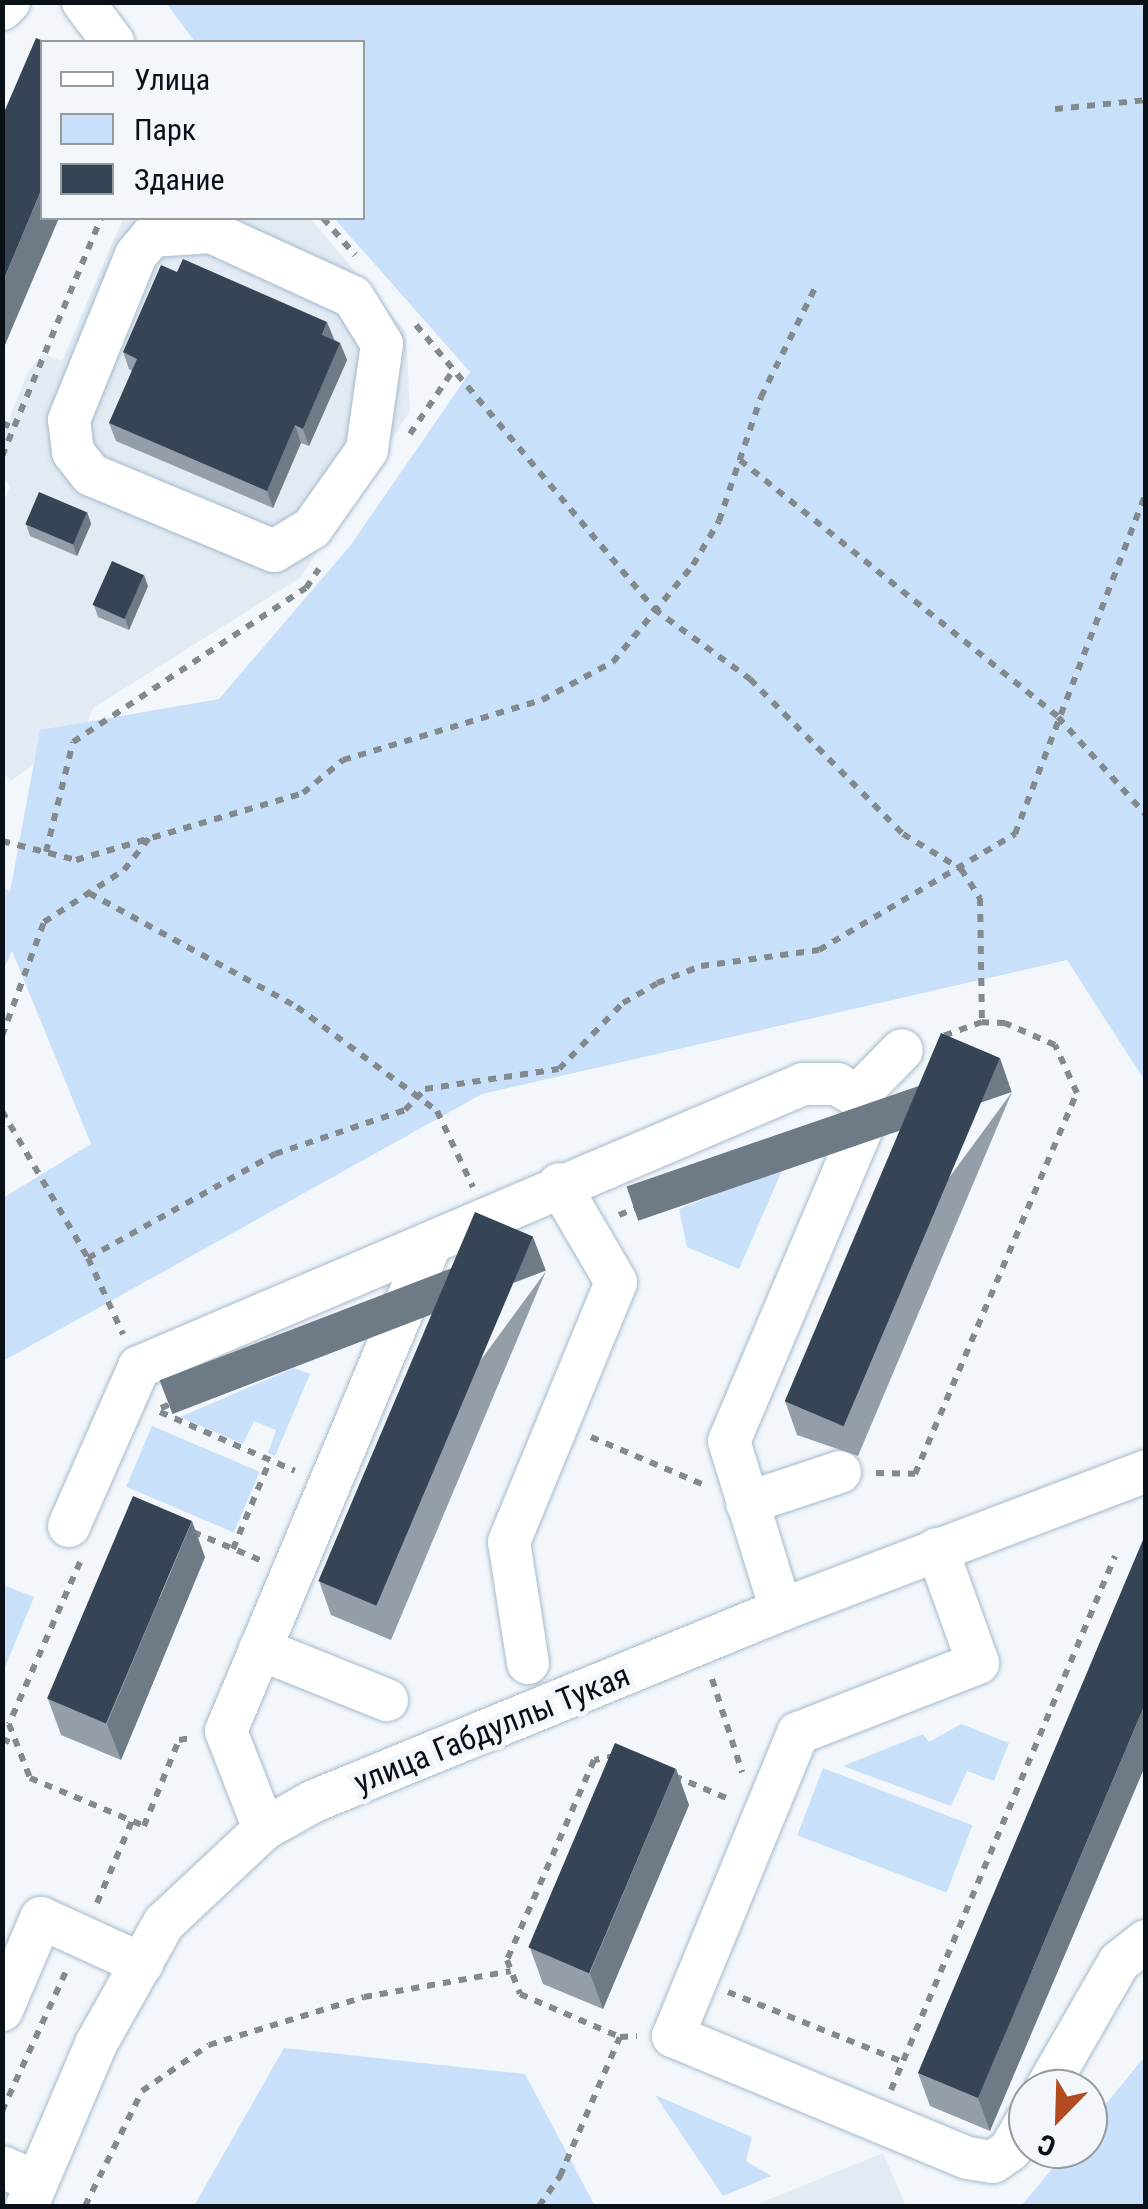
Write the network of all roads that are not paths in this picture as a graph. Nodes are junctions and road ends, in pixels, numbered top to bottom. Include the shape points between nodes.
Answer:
1 (9, 2) edge
2 (83, 2) edge
3 (2, 9) edge
4 (112, 40) edge
5 (214, 225) edge
6 (902, 1050) road end
7 (863, 1105) junction
8 (559, 1184) junction
9 (431, 1243) junction
10 (1146, 1470) edge
11 (840, 1472) road end
12 (746, 1503) junction
13 (69, 1526) road end
14 (937, 1549) junction
15 (781, 1610) junction
16 (260, 1649) junction
17 (528, 1663) dead end
18 (387, 1700) dead end
19 (264, 1829) junction
20 (1146, 1941) edge
21 (142, 1964) junction
22 (2, 2010) edge
23 (1058, 2069) edge
24 (1008, 2151) edge
25 (22, 2185) edge

1 - 3 street
2 - 4 street
5 - 5 street via 353,297 382,344 367,450 312,528 274,551 91,475 73,452 70,420 136,255 152,236
6 - 7 street
7 - 8 street via 837,1084 803,1084
7 - 12 street via 729,1441
8 - 9 street
8 - 17 street via 616,1282 509,1542
9 - 13 street via 138,1366
9 - 16 street
10 - 14 street, улица Габдуллы Тукая
11 - 12 street
12 - 15 street
14 - 15 street, улица Габдуллы Тукая
14 - 24 street via 978,1663 798,1733 748,1807 696,1980 654,2027 968,2158 993,2162
15 - 19 street, улица Габдуллы Тукая via 314,1801
16 - 18 street
16 - 19 street via 226,1731
19 - 21 street, улица Габдуллы Тукая via 164,1924
20 - 23 street via 1120,1962
21 - 22 street via 41,1918
21 - 25 street, улица Габдуллы Тукая

